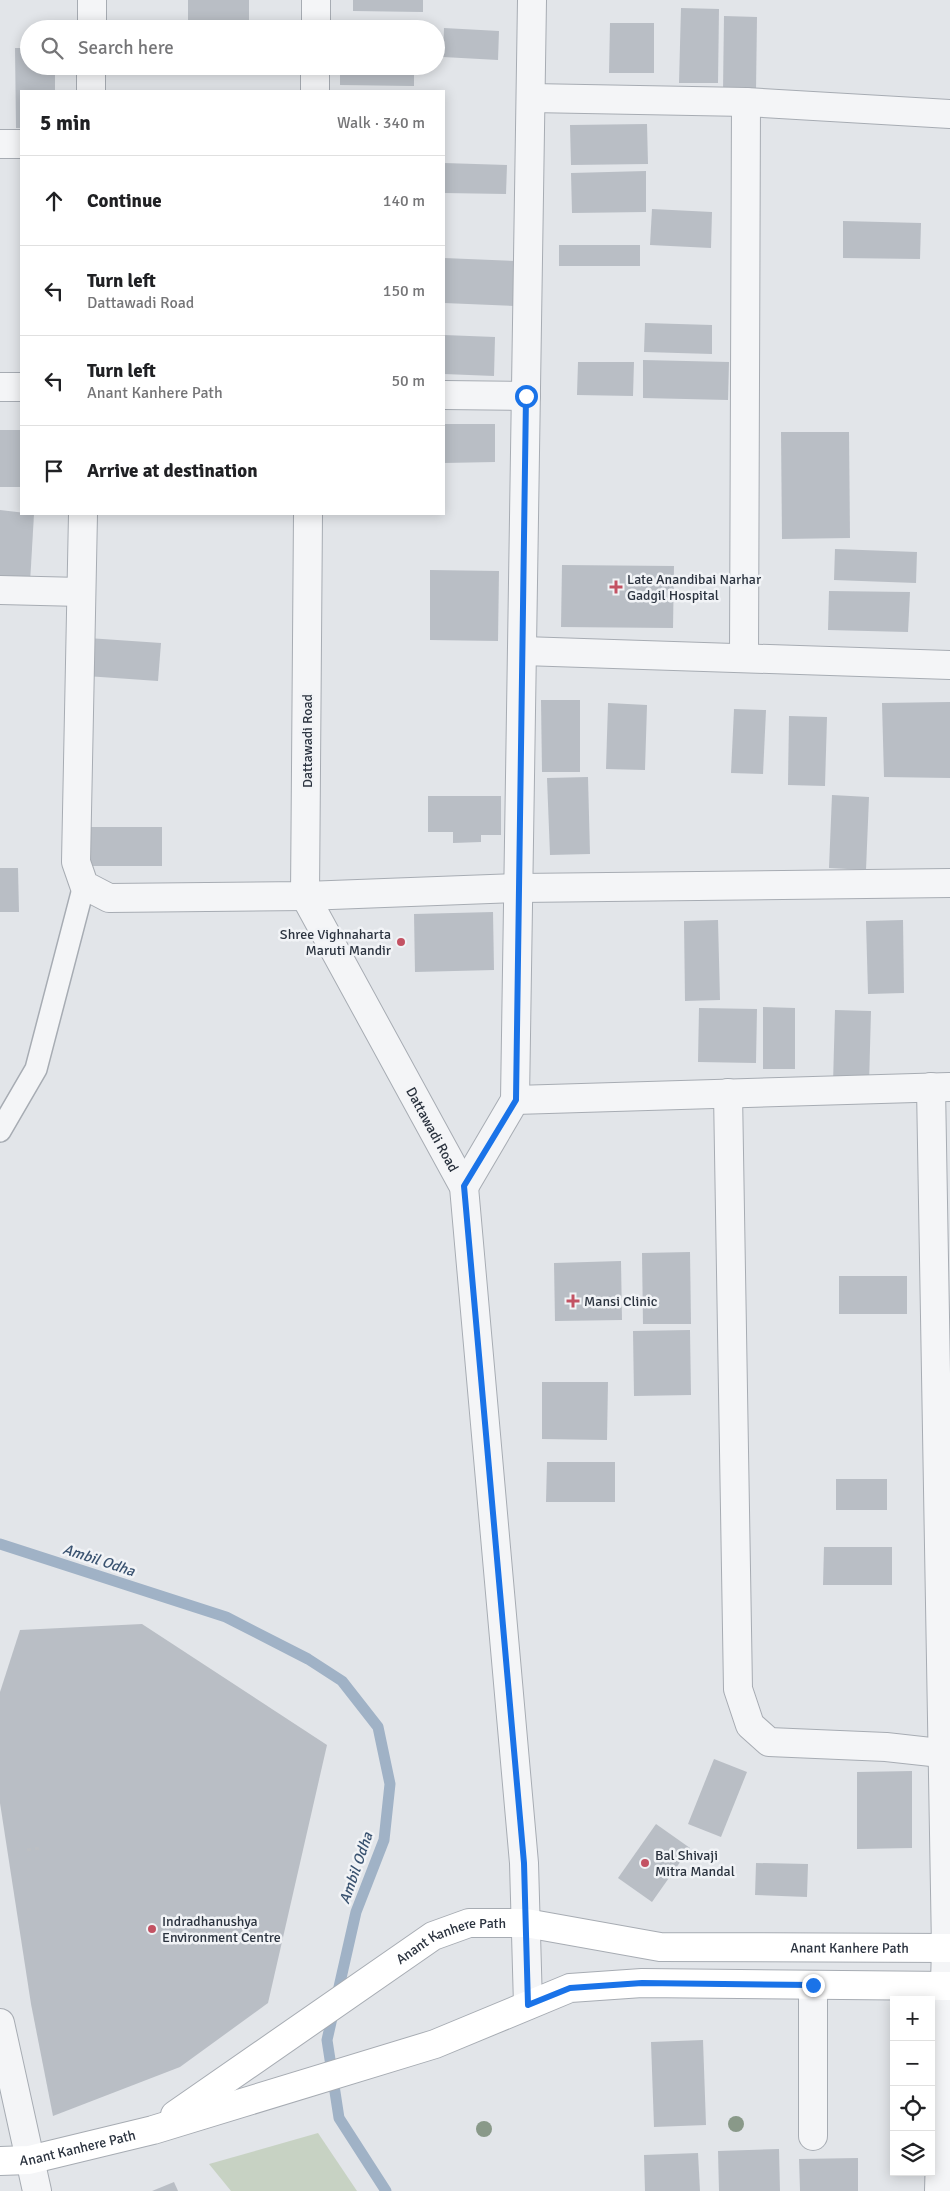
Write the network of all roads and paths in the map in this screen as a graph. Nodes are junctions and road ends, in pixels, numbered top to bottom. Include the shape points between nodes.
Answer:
1 (92, 0) edge
2 (316, 0) edge
3 (532, 0) edge
4 (92, 20) edge
5 (316, 20) edge
6 (91, 75) edge
7 (315, 75) edge
8 (90, 90) edge
9 (314, 90) edge
10 (531, 98) junction
11 (746, 102) junction
12 (950, 114) edge
13 (0, 144) edge
14 (20, 144) edge
15 (0, 387) edge
16 (20, 387) edge
17 (445, 395) edge
18 (526, 396) junction
19 (82, 515) edge
20 (308, 515) edge
21 (0, 590) edge
22 (81, 592) junction
23 (523, 651) junction
24 (744, 658) junction
25 (950, 665) edge
26 (950, 883) edge
27 (84, 885) junction
28 (519, 888) junction
29 (305, 896) junction
30 (940, 1087) edge
31 (728, 1093) junction
32 (516, 1100) junction
33 (0, 1131) edge
34 (464, 1186) junction
35 (945, 1538) edge
36 (946, 1754) edge
37 (40, 1848) dead end
38 (27, 1850) dead end
39 (526, 1923) junction
40 (948, 1948) edge
41 (813, 1985) junction
42 (948, 1986) edge
43 (528, 2005) junction
44 (0, 2023) edge
45 (209, 2103) junction
46 (813, 2136) dead end
47 (28, 2160) junction
48 (0, 2161) edge
49 (37, 2191) edge
50 (939, 2191) edge

1 - 4 street
2 - 5 street
3 - 10 street
6 - 8 street
7 - 9 street
10 - 11 street
10 - 18 street
11 - 12 street
11 - 24 street
13 - 14 street
15 - 16 street
17 - 18 street
18 - 23 street
19 - 22 street
20 - 29 street, Dattawadi Road
21 - 22 street
22 - 27 street via 76,862
23 - 24 street
23 - 28 street
24 - 25 street
26 - 28 street
27 - 29 street via 109,898
27 - 33 lane via 36,1069
28 - 29 street
28 - 32 street
29 - 34 street, Dattawadi Road
30 - 31 street
30 - 35 street
31 - 32 street
31 - 36 street via 738,1690 750,1725 769,1742 886,1746
32 - 34 street
34 - 39 street, Dattawadi Road via 524,1863
35 - 36 street
36 - 40 street
37 - 38 path
39 - 40 main road, Anant Kanhere Path via 660,1947
39 - 43 street, Dattawadi Road
39 - 45 main road, Anant Kanhere Path via 469,1923 433,1936
40 - 42 street
41 - 42 main road, Anant Kanhere Path
41 - 43 main road, Anant Kanhere Path via 642,1983 570,1988
41 - 46 street
42 - 50 street
43 - 45 main road, Anant Kanhere Path via 435,2044
44 - 47 street
45 - 47 main road, Anant Kanhere Path via 153,2130
47 - 48 main road, Anant Kanhere Path
47 - 49 street

